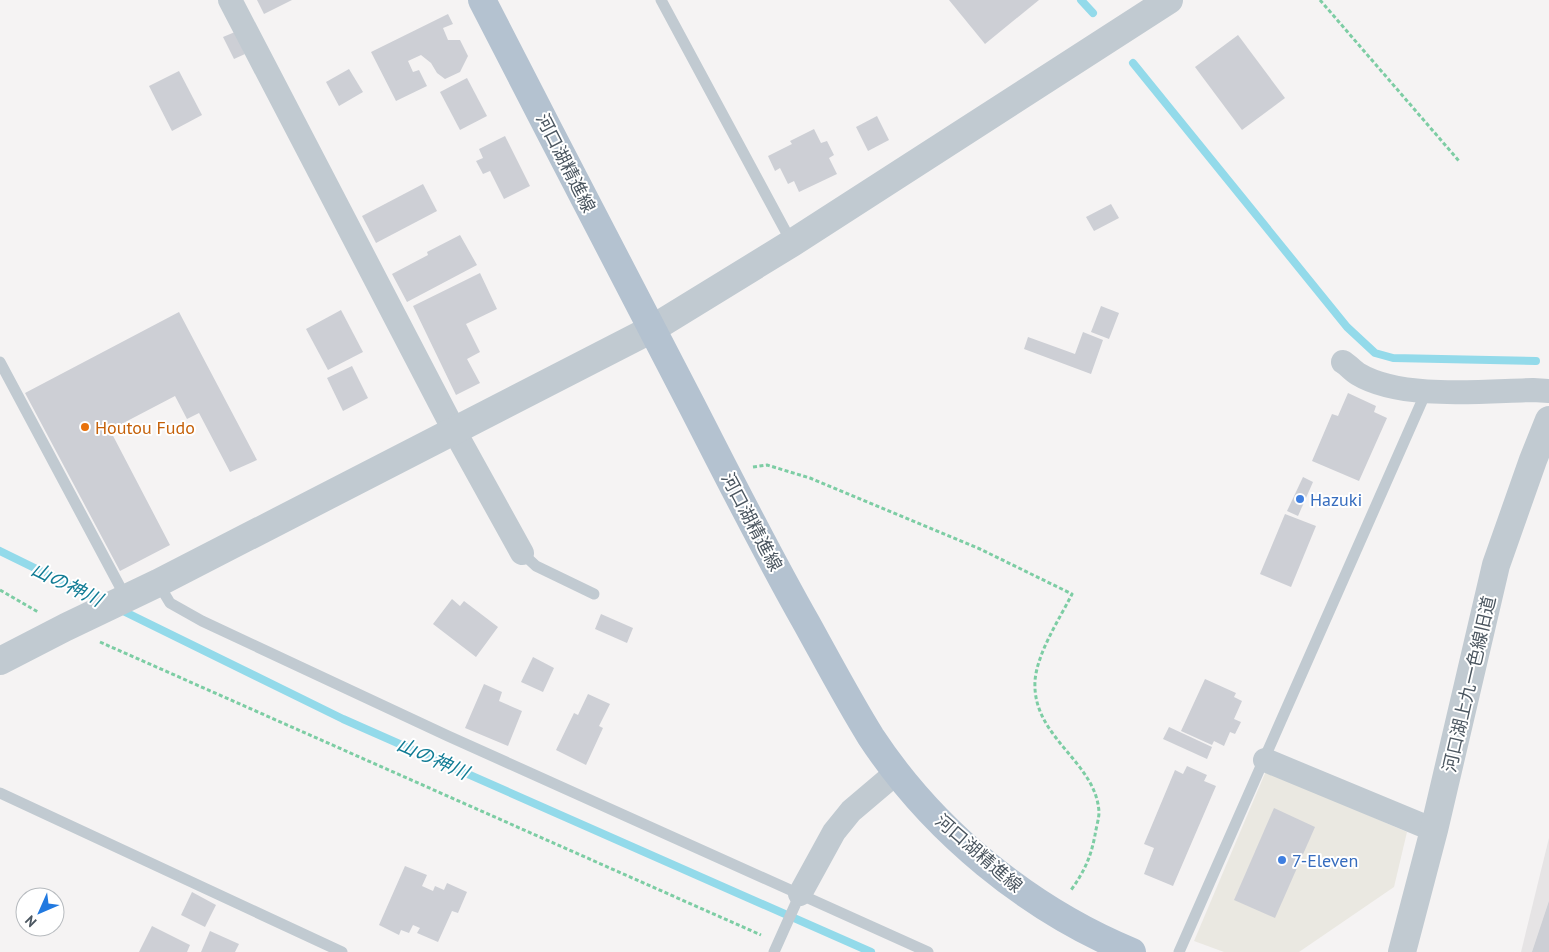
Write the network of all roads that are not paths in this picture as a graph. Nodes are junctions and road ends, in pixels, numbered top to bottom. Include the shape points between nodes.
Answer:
1 (230, 0) edge
2 (482, 0) edge
3 (661, 0) edge
4 (1169, 0) edge
5 (792, 243) junction
6 (652, 329) junction
7 (0, 362) edge
8 (1343, 362) dead end
9 (1426, 392) junction
10 (1549, 392) edge
11 (1549, 420) edge
12 (455, 432) junction
13 (522, 553) joint
14 (158, 584) junction
15 (594, 594) dead end
16 (126, 598) junction
17 (0, 661) edge
18 (1264, 760) junction
19 (897, 772) junction
20 (0, 793) edge
21 (1434, 830) junction
22 (798, 898) junction
23 (778, 943) edge
24 (342, 952) edge
25 (928, 952) edge
26 (1132, 952) edge
27 (1179, 952) edge
28 (1402, 952) edge

1 - 12 street
2 - 6 main road, 河口湖精進線
3 - 5 lane
4 - 5 street
5 - 6 street
6 - 12 street
6 - 19 main road, 河口湖精進線 via 778,572 847,696
7 - 16 lane
8 - 9 street via 1358,374 1378,383
9 - 10 street
9 - 18 lane
11 - 21 street, 河口湖上九一色線旧道 via 1496,565
12 - 13 street
12 - 14 street
13 - 15 lane via 536,566
14 - 16 street
14 - 22 lane via 170,603 202,621
16 - 17 street
18 - 21 street
18 - 27 lane
19 - 22 street via 851,811 834,832
19 - 26 main road, 河口湖精進線 via 932,813 995,871 1050,910
20 - 24 lane
21 - 28 street, 河口湖上九一色線旧道
22 - 23 lane
22 - 25 lane

